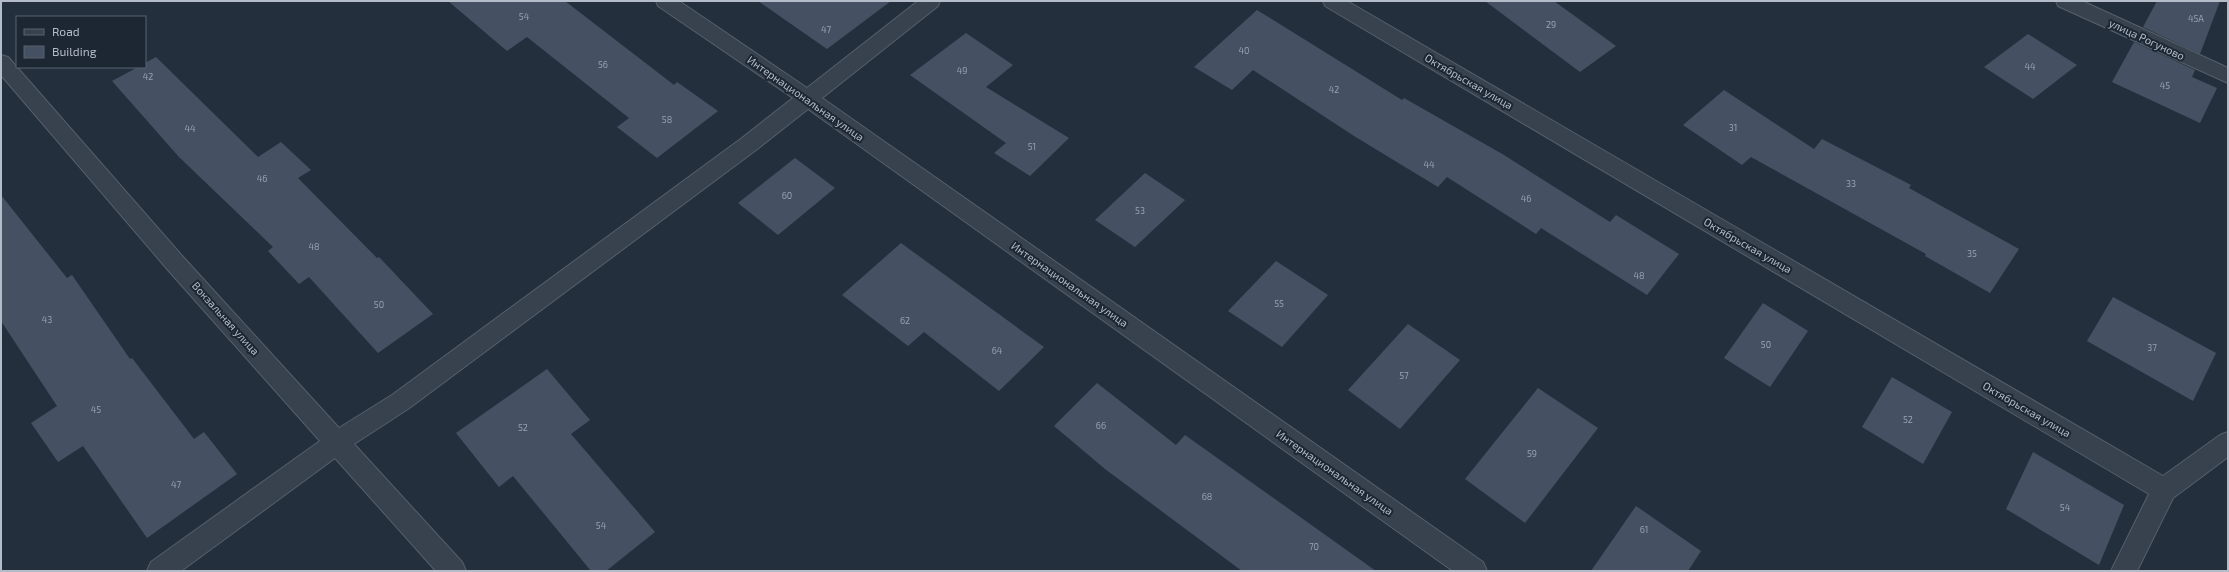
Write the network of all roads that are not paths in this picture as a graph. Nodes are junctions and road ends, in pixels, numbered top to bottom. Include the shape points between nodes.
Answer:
1 (665, 1) edge
2 (931, 1) edge
3 (1332, 1) edge
4 (2065, 1) edge
5 (1, 62) edge
6 (2228, 76) edge
7 (809, 99) junction
8 (338, 442) junction
9 (2228, 442) edge
10 (2164, 490) junction
11 (160, 571) edge
12 (453, 571) edge
13 (1474, 571) edge
14 (2124, 571) edge

1 - 7 street, Интернациональная улица
2 - 7 street
3 - 10 street, Октябрьская улица
4 - 6 street, улица Рогуново
5 - 8 street, Вокзальная улица via 176,264
7 - 8 street via 400,402
7 - 13 street, Интернациональная улица
8 - 11 street
8 - 12 street, Вокзальная улица
9 - 10 street
10 - 14 street

